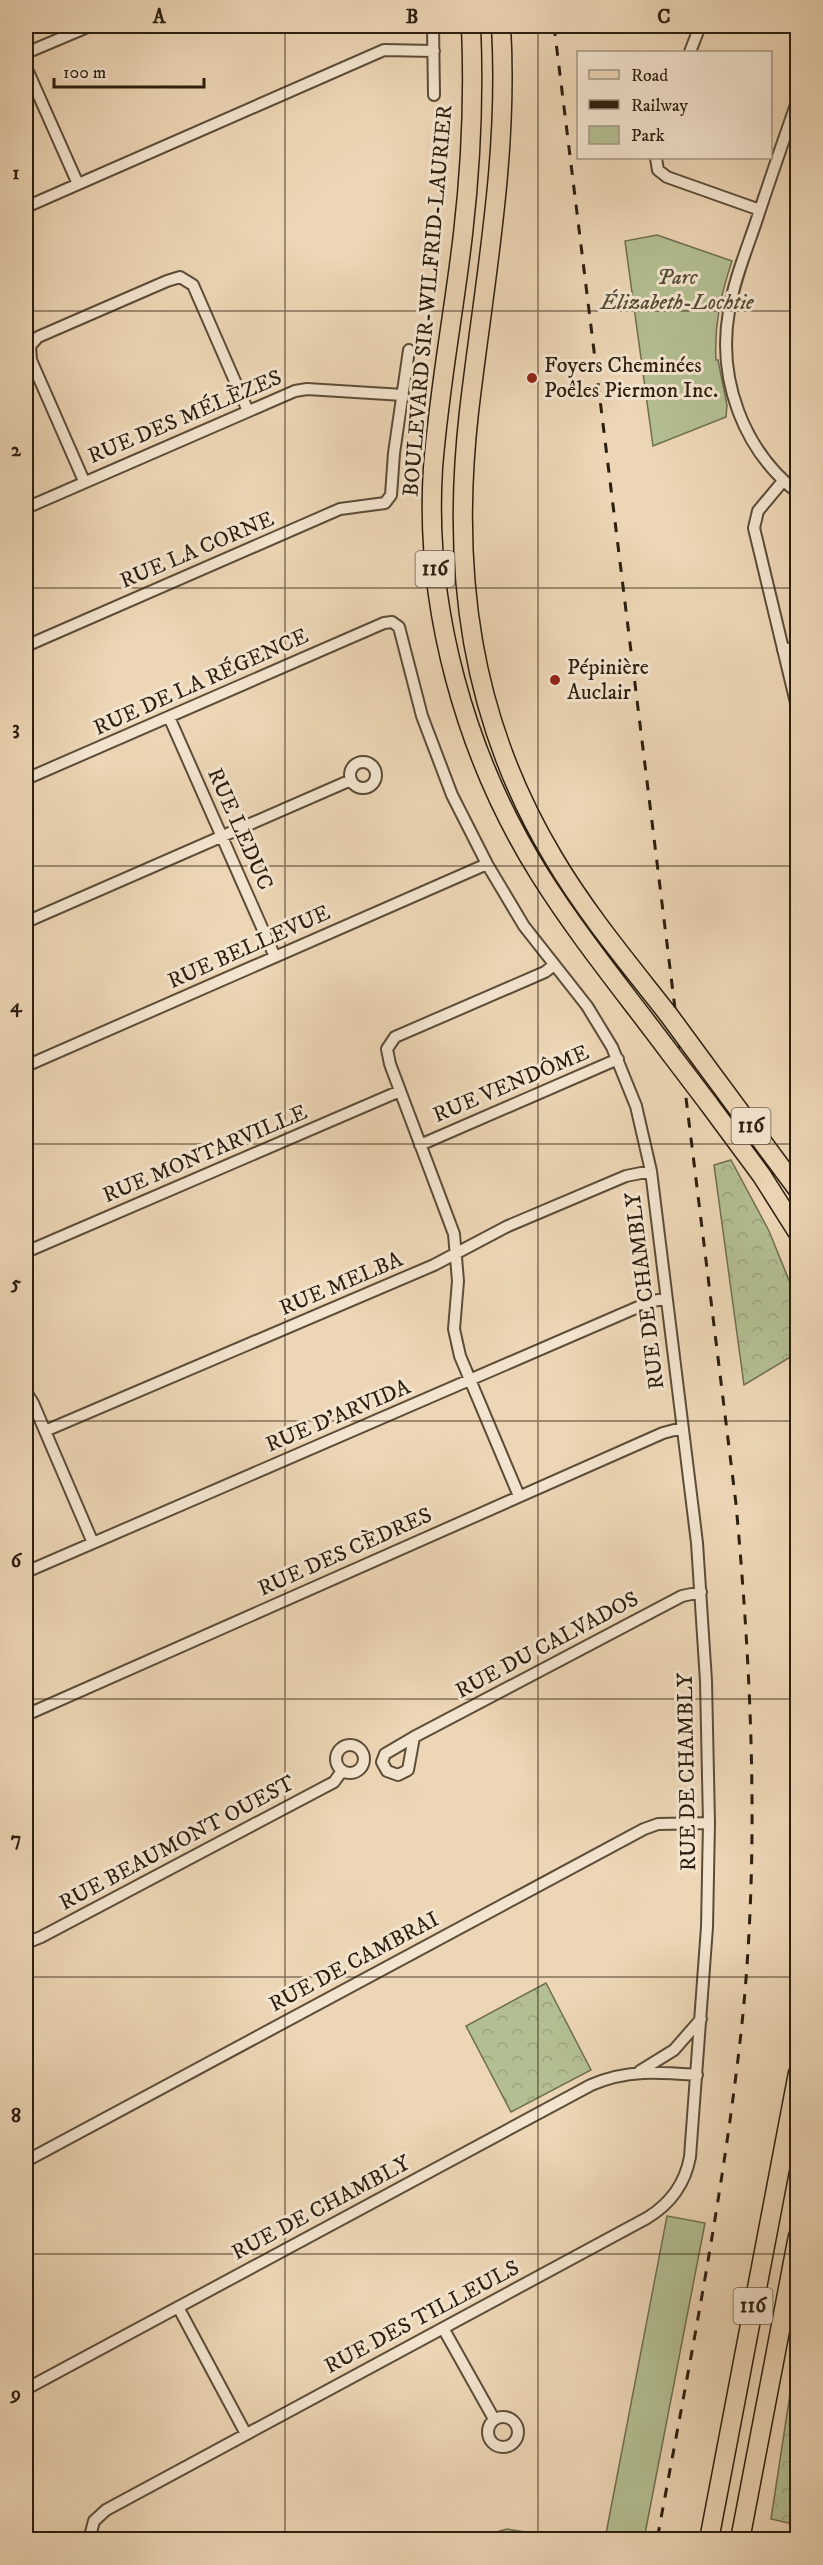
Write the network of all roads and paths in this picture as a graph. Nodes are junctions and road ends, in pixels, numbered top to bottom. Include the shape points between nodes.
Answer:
1 (90, 26) edge
2 (433, 26) edge
3 (471, 26) edge
4 (501, 26) edge
5 (700, 26) edge
6 (434, 51) junction
7 (690, 51) edge
8 (26, 54) edge
9 (26, 67) edge
10 (434, 95) dead end
11 (798, 99) edge
12 (656, 159) edge
13 (78, 184) junction
14 (26, 207) edge
15 (760, 210) junction
16 (409, 350) dead end
17 (402, 395) junction
18 (248, 411) junction
19 (84, 481) junction
20 (783, 481) junction
21 (798, 493) edge
22 (26, 508) edge
23 (393, 622) joint
24 (26, 646) edge
25 (798, 647) edge
26 (783, 650) junction
27 (798, 711) edge
28 (169, 717) junction
29 (26, 779) edge
30 (351, 780) dead end
31 (222, 837) junction
32 (487, 864) junction
33 (26, 922) edge
34 (274, 957) junction
35 (554, 965) junction
36 (618, 1059) junction
37 (26, 1066) edge
38 (400, 1091) junction
39 (420, 1144) junction
40 (651, 1171) junction
41 (798, 1190) edge
42 (798, 1233) edge
43 (26, 1252) edge
44 (456, 1253) junction
45 (666, 1299) junction
46 (469, 1381) junction
47 (26, 1392) edge
48 (682, 1428) junction
49 (45, 1431) junction
50 (519, 1496) junction
51 (93, 1543) junction
52 (26, 1572) edge
53 (701, 1592) junction
54 (26, 1715) edge
55 (414, 1737) dead end
56 (342, 1771) dead end
57 (709, 1823) junction
58 (26, 1943) edge
59 (701, 2019) junction
60 (639, 2072) junction
61 (798, 2073) edge
62 (697, 2075) junction
63 (26, 2161) edge
64 (798, 2235) edge
65 (178, 2307) junction
66 (443, 2328) junction
67 (26, 2389) edge
68 (495, 2419) dead end
69 (246, 2434) junction
70 (89, 2540) edge
71 (709, 2540) edge
72 (740, 2540) edge

1 - 8 street
2 - 6 street
3 - 42 main road, BOULEVARD SIR-WILFRID-LAURIER / 116, bridge via 467,194 433,470 433,539 442,619 458,687 474,739 512,826 540,875 762,1176
4 - 41 main road, 116, bridge via 500,169 464,471 463,563 483,690 516,785 581,900
5 - 7 street
6 - 10 street
6 - 13 street via 384,50
9 - 13 street
11 - 15 street
12 - 15 street via 658,170 667,177
13 - 14 street
15 - 20 street via 729,308 727,364 743,423 764,459
16 - 17 street
17 - 18 street, RUE DES MÉLÈZES via 303,389
17 - 24 street, RUE LA CORNE via 392,493 386,502 340,509
18 - 19 street, RUE DES MÉLÈZES
18 - 19 street via 193,285 180,277 167,281 38,337 30,346 31,360
19 - 22 street, RUE DES MÉLÈZES
20 - 21 street
20 - 26 street via 758,511 754,525
23 - 28 street, RUE DE LA RÉGENCE
23 - 32 street, RUE DE CHAMBLY via 402,632 414,689 436,758
25 - 26 street
26 - 27 street
28 - 29 street, RUE DE LA RÉGENCE
28 - 31 street, RUE LEDUC
30 - 31 street
31 - 33 street
31 - 34 street, RUE LEDUC
32 - 34 street, RUE BELLEVUE
32 - 35 street, RUE DE CHAMBLY via 524,926
34 - 37 street, RUE BELLEVUE
35 - 36 street, RUE DE CHAMBLY via 593,1014
35 - 38 street via 393,1039 387,1055
36 - 39 street, RUE VENDÔME
36 - 40 street, RUE DE CHAMBLY via 642,1125
38 - 39 street
38 - 43 street, RUE MONTARVILLE
39 - 44 street via 454,1234
40 - 44 street, RUE MELBA via 626,1176 508,1226
40 - 45 street, RUE DE CHAMBLY
44 - 46 street via 454,1329
44 - 49 street, RUE MELBA
45 - 46 street, RUE D'ARVIDA
45 - 48 street, RUE DE CHAMBLY
46 - 50 street
46 - 51 street, RUE D'ARVIDA
47 - 49 street
48 - 50 street, RUE DES CÈDRES
48 - 53 street, RUE DE CHAMBLY
49 - 51 street
50 - 54 street, RUE DES CÈDRES
51 - 52 street, RUE D'ARVIDA
53 - 55 street, RUE DU CALVADOS via 682,1596
53 - 57 street, RUE DE CHAMBLY
56 - 58 street, RUE BEAUMONT OUEST via 334,1782
57 - 59 street, RUE DE CHAMBLY
57 - 63 street, RUE DE CAMBRAI via 658,1824 644,1829
59 - 60 street, RUE DE CHAMBLY via 674,2050
59 - 62 street, RUE DE CHAMBLY
60 - 62 street, RUE DE CHAMBLY
60 - 65 street, RUE DE CHAMBLY via 591,2085
61 - 71 main road, 116
62 - 66 street, RUE DES TILLEULS via 689,2164 678,2189 665,2205
64 - 72 main road, 116
65 - 67 street, RUE DE CHAMBLY
65 - 69 street
66 - 68 street
66 - 69 street, RUE DES TILLEULS
69 - 70 street, RUE DES TILLEULS via 101,2512

